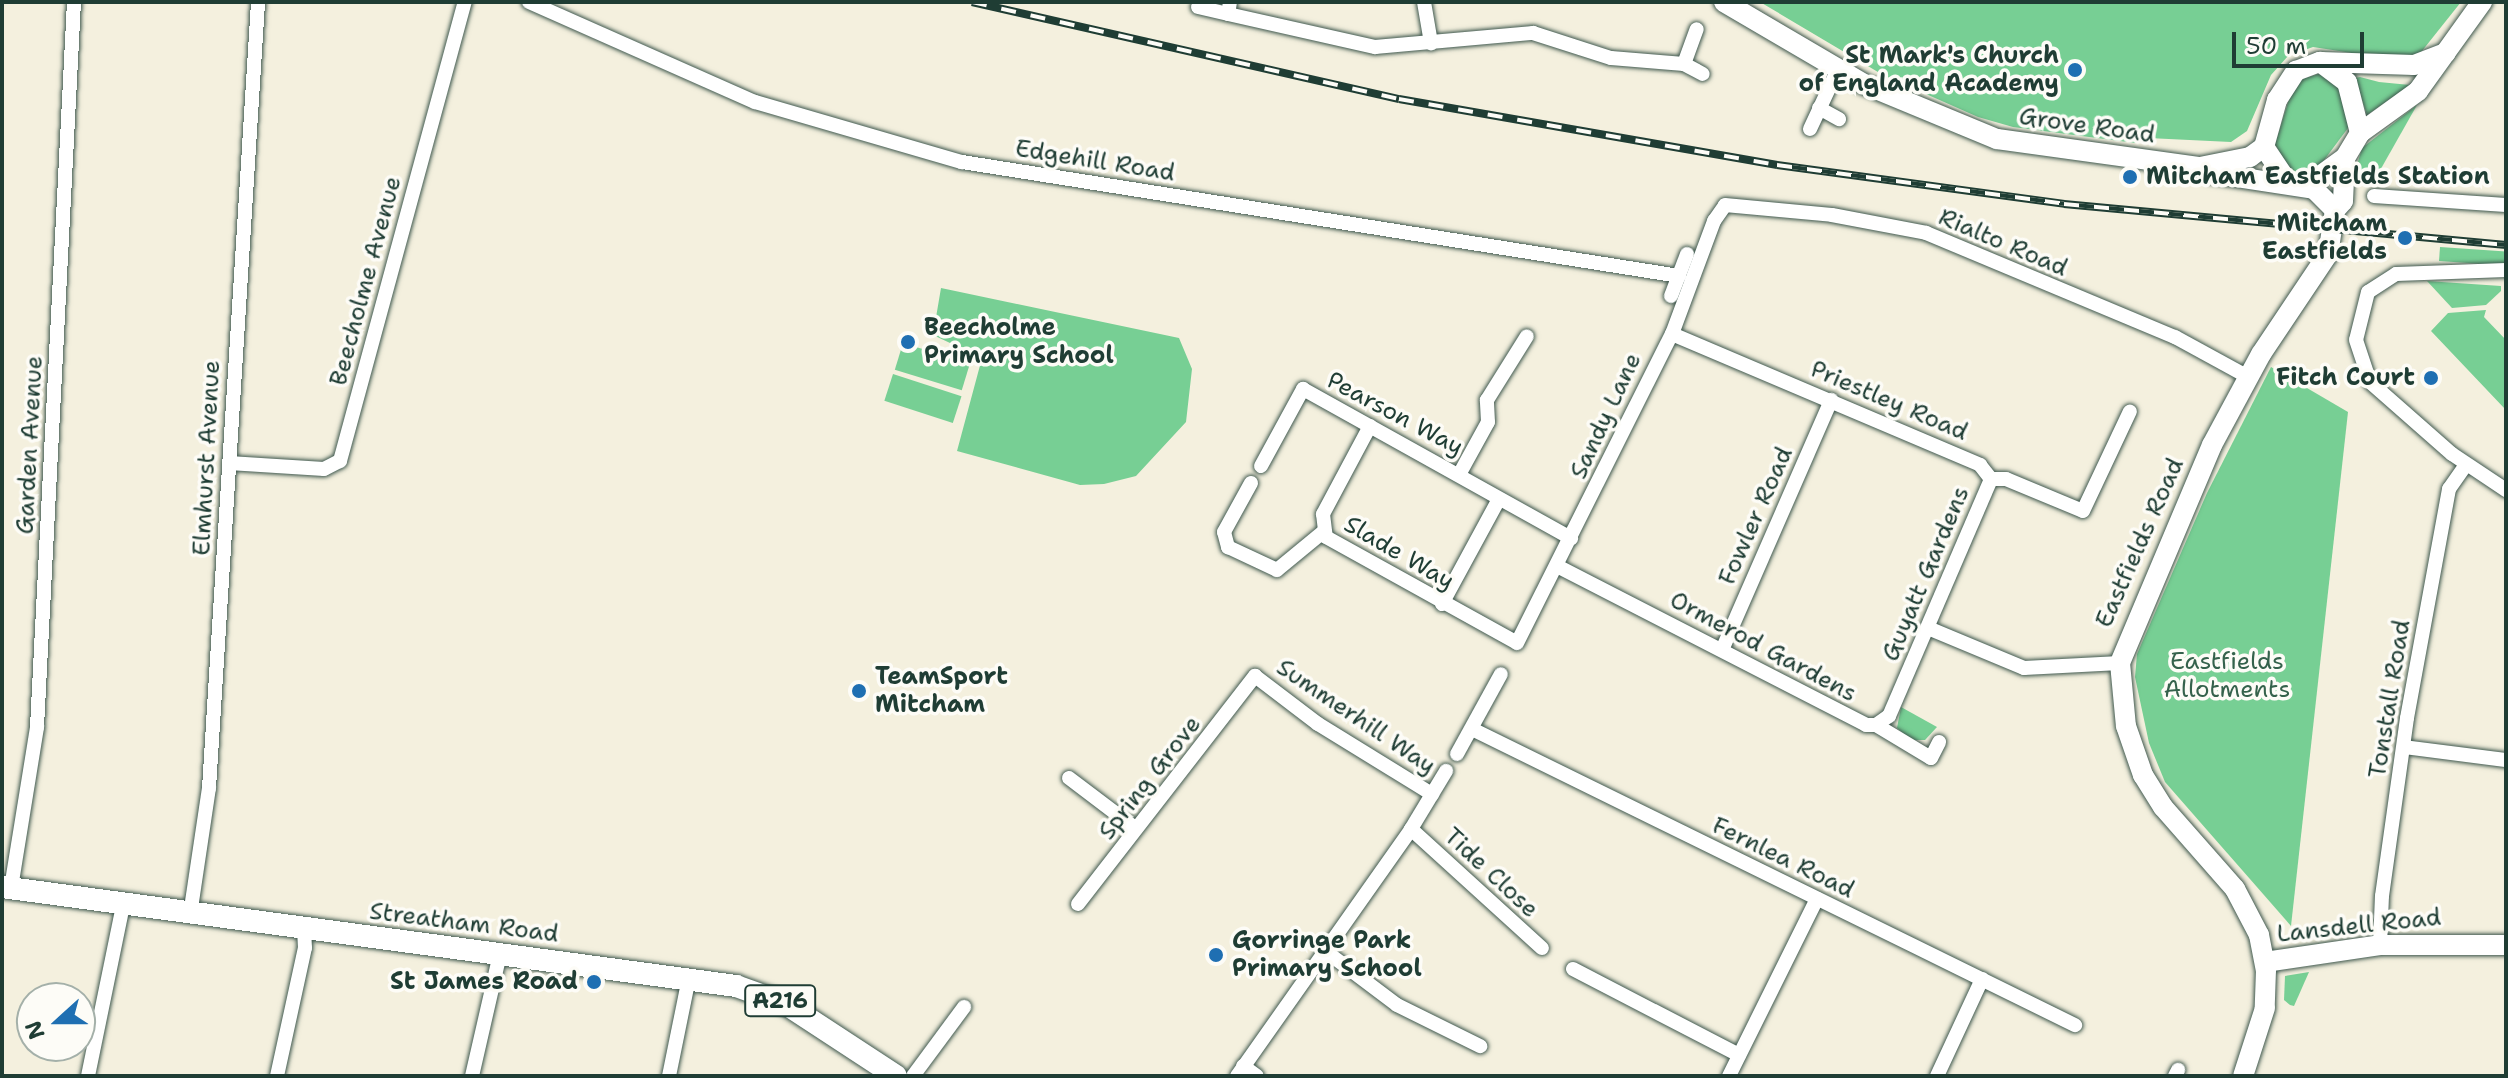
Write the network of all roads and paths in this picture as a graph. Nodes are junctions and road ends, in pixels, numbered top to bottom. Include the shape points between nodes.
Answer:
1 (74, 2) edge
2 (258, 2) edge
3 (465, 2) edge
4 (529, 2) edge
5 (1424, 2) edge
6 (1724, 2) edge
7 (2482, 2) edge
8 (1198, 7) dead end
9 (1229, 8) edge
10 (1697, 29) dead end
11 (1431, 43) junction
12 (2446, 53) junction
13 (2320, 62) junction
14 (1684, 64) junction
15 (1838, 69) junction
16 (1703, 74) dead end
17 (1819, 108) junction
18 (1839, 119) dead end
19 (1810, 129) dead end
20 (2360, 133) junction
21 (2264, 147) junction
22 (2345, 158) junction
23 (2200, 167) junction
24 (2289, 184) junction
25 (2314, 189) junction
26 (2374, 196) dead end
27 (1725, 205) joint
28 (2506, 205) edge
29 (2335, 210) junction
30 (1695, 254) junction
31 (2506, 270) edge
32 (1679, 276) junction
33 (1671, 296) dead end
34 (1672, 334) junction
35 (1527, 336) dead end
36 (2248, 377) junction
37 (1831, 400) junction
38 (2130, 411) dead end
39 (1370, 426) junction
40 (229, 463) junction
41 (2466, 465) junction
42 (1261, 466) dead end
43 (1460, 473) junction
44 (1991, 479) junction
45 (1251, 483) dead end
46 (2506, 490) edge
47 (1499, 499) junction
48 (1323, 532) junction
49 (1571, 538) junction
50 (1557, 566) junction
51 (1442, 604) junction
52 (1928, 628) junction
53 (1517, 643) joint
54 (1722, 650) junction
55 (2120, 663) junction
56 (1501, 674) dead end
57 (1255, 676) joint
58 (1876, 725) junction
59 (1472, 729) junction
60 (1939, 742) dead end
61 (2404, 747) junction
62 (1457, 754) dead end
63 (2506, 760) edge
64 (1446, 771) dead end
65 (1069, 778) dead end
66 (1432, 794) junction
67 (1135, 828) junction
68 (1411, 829) junction
69 (6, 887) edge
70 (1817, 899) junction
71 (1078, 904) dead end
72 (123, 905) junction
73 (190, 915) junction
74 (304, 931) junction
75 (2380, 945) junction
76 (2506, 945) edge
77 (1542, 948) dead end
78 (1324, 950) junction
79 (500, 954) junction
80 (2265, 962) junction
81 (1573, 969) dead end
82 (689, 978) junction
83 (1982, 979) junction
84 (964, 1007) dead end
85 (2075, 1025) dead end
86 (1480, 1046) dead end
87 (1739, 1055) junction
88 (1240, 1071) edge
89 (898, 1075) edge
90 (88, 1076) edge
91 (277, 1076) edge
92 (472, 1076) edge
93 (669, 1076) edge
94 (1257, 1076) edge
95 (1729, 1076) edge
96 (1937, 1076) edge
97 (2243, 1076) edge

1 - 69 street, Garden Avenue via 37,727
2 - 40 street, Elmhurst Avenue
3 - 40 street, Beecholme Avenue via 340,461 324,469
4 - 32 street, Edgehill Road via 768,107 962,162
5 - 11 street
6 - 15 street, Grove Road
7 - 12 street
8 - 9 street
9 - 11 street via 1375,47
10 - 14 street
11 - 14 street via 1533,33 1611,58
12 - 13 street via 2414,65
12 - 20 street via 2418,91
13 - 20 street via 2347,82
13 - 21 street via 2296,71 2282,88
14 - 16 street
15 - 17 street
15 - 23 street, Grove Road via 1925,113 1997,139
17 - 18 street
17 - 19 street
20 - 22 street
21 - 23 street, Grove Road via 2250,157
21 - 24 street
22 - 25 street via 2317,178
22 - 29 street via 2343,201
23 - 24 street, Grove Road
24 - 25 street
25 - 29 street
26 - 28 street
27 - 30 street, Sandy Lane
27 - 36 street, Rialto Road via 1832,215 1926,233 2175,337
29 - 36 street, Eastfields Road via 2325,261
30 - 32 street
30 - 34 street, Sandy Lane
31 - 41 street via 2396,274 2368,292 2356,325 2357,351 2370,382
32 - 33 street
34 - 37 street, Priestley Road
34 - 49 street, Sandy Lane
35 - 43 street via 1487,400 1488,422
36 - 55 street, Eastfields Road via 2191,489
37 - 44 street, Priestley Road via 1980,465
37 - 54 street, Fowler Road
38 - 44 street, Priestley Road via 2083,511 2006,479
39 - 42 street, Pearson Way via 1303,389
39 - 43 street, Pearson Way
39 - 48 street, Slade Way via 1323,514
40 - 73 street, Elmhurst Avenue via 209,788
41 - 46 street
41 - 61 street, Tonstall Road via 2449,489
43 - 47 street, Pearson Way
44 - 52 street, Guyatt Gardens
45 - 48 street via 1224,532 1228,547 1277,570
47 - 49 street, Pearson Way
47 - 51 street
48 - 51 street, Slade Way via 1331,543
49 - 50 street, Sandy Lane
50 - 53 street, Sandy Lane
50 - 54 street, Ormerod Gardens
51 - 53 street, Slade Way
52 - 55 street via 2024,668
52 - 58 street, Guyatt Gardens via 1889,716
54 - 58 street, Ormerod Gardens via 1866,725
55 - 80 street, Eastfields Road via 2126,726 2143,775 2163,807 2240,897
56 - 59 street
57 - 66 street, Summerhill Way via 1318,724
57 - 67 street, Spring Grove
58 - 60 street, Ormerod Gardens via 1931,758
59 - 62 street
59 - 70 street, Fernlea Road
61 - 63 street
61 - 75 street, Tonstall Road via 2380,906
64 - 66 street
65 - 67 street
66 - 68 street
67 - 71 street, Spring Grove
68 - 77 street, Tide Close
68 - 78 street
69 - 72 main road, Streatham Road / A216
70 - 83 street, Fernlea Road
70 - 87 street
72 - 73 main road, Streatham Road / A216
72 - 90 street
73 - 74 main road, Streatham Road / A216
74 - 79 main road, Streatham Road / A216
74 - 91 street via 305,948
75 - 76 street, Lansdell Road
75 - 80 street, Lansdell Road
78 - 86 street via 1397,1005
78 - 88 street
79 - 82 main road, Streatham Road / A216
79 - 92 street
80 - 97 street via 2263,1020
81 - 87 street
82 - 89 main road, Streatham Road / A216 via 777,1000
82 - 93 street
83 - 85 street, Fernlea Road
83 - 96 street
84 - 89 street
87 - 95 street
88 - 94 street

